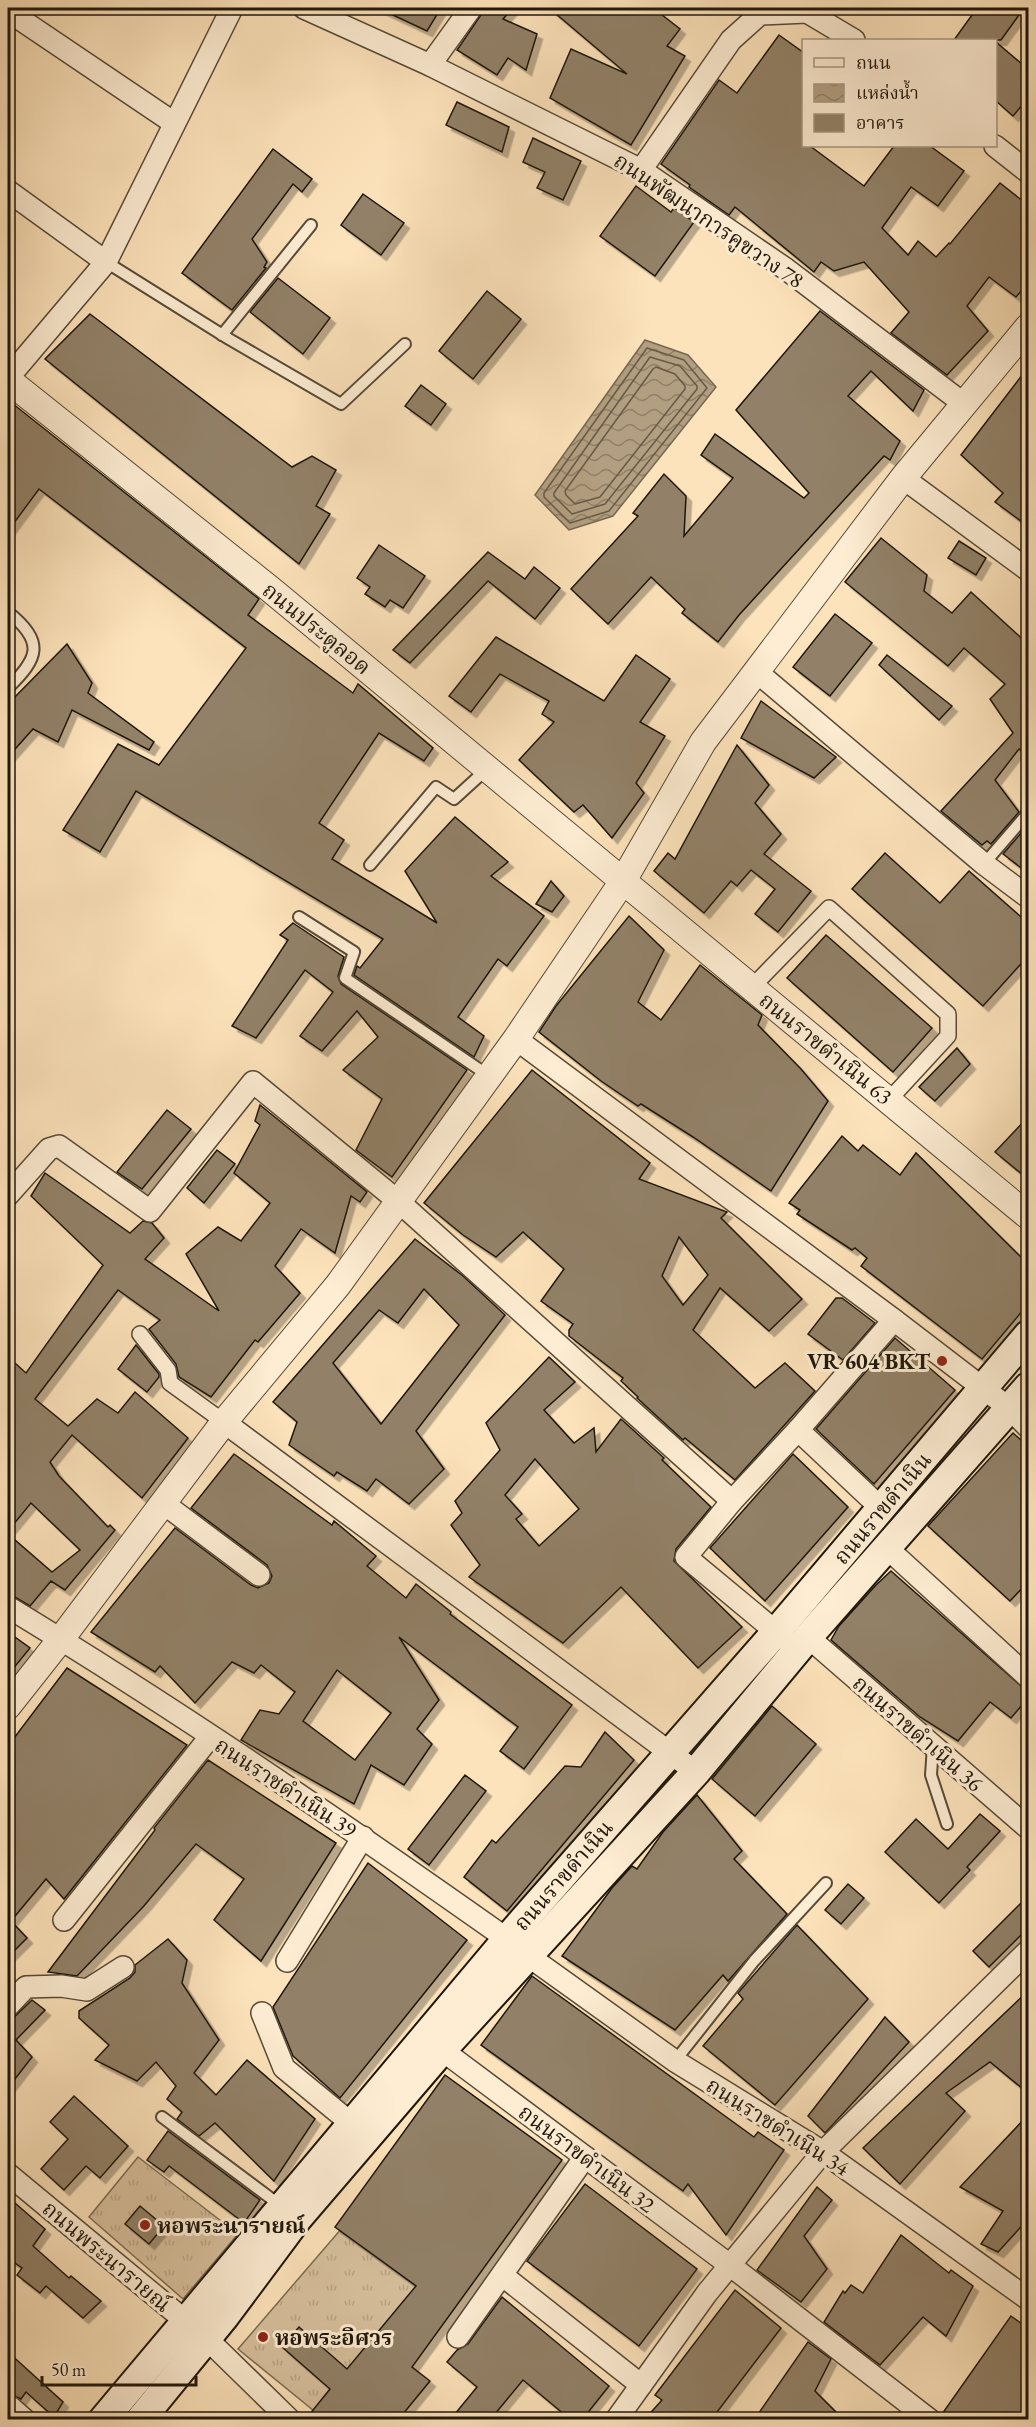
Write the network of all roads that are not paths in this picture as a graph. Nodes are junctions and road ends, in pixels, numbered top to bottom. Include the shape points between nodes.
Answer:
1 (232, 8) edge
2 (304, 8) edge
3 (471, 8) edge
4 (809, 10) edge
5 (8, 11) edge
6 (756, 11) edge
7 (852, 39) edge
8 (430, 65) junction
9 (174, 123) junction
10 (996, 147) edge
11 (640, 170) junction
12 (1029, 172) edge
13 (8, 190) edge
14 (311, 225) dead end
15 (106, 262) junction
16 (1029, 327) edge
17 (222, 334) junction
18 (405, 344) dead end
19 (8, 379) edge
20 (964, 404) junction
21 (903, 478) junction
22 (1029, 570) edge
23 (8, 612) edge
24 (756, 672) junction
25 (8, 688) edge
26 (487, 768) junction
27 (1029, 813) edge
28 (984, 864) junction
29 (370, 865) dead end
30 (623, 881) junction
31 (1029, 897) edge
32 (298, 917) dead end
33 (752, 987) junction
34 (516, 1039) junction
35 (490, 1076) junction
36 (889, 1100) junction
37 (8, 1195) edge
38 (398, 1201) junction
39 (1029, 1216) edge
40 (894, 1320) junction
41 (140, 1334) dead end
42 (1029, 1335) edge
43 (1029, 1387) edge
44 (982, 1388) junction
45 (1019, 1418) edge
46 (224, 1422) junction
47 (798, 1430) junction
48 (732, 1501) junction
49 (164, 1503) junction
50 (882, 1509) junction
51 (886, 1548) junction
52 (259, 1575) dead end
53 (8, 1607) edge
54 (777, 1632) junction
55 (61, 1639) junction
56 (803, 1643) junction
57 (1029, 1677) edge
58 (8, 1706) edge
59 (210, 1737) junction
60 (933, 1746) junction
61 (671, 1753) junction
62 (696, 1772) junction
63 (947, 1824) dead end
64 (1029, 1828) edge
65 (363, 1837) junction
66 (826, 1883) dead end
67 (64, 1920) dead end
68 (517, 1947) junction
69 (1029, 1951) edge
70 (286, 1961) dead end
71 (123, 1967) dead end
72 (8, 2006) edge
73 (262, 2013) dead end
74 (442, 2050) junction
75 (675, 2061) junction
76 (162, 2117) dead end
77 (360, 2130) junction
78 (823, 2152) junction
79 (585, 2157) junction
80 (8, 2174) edge
81 (290, 2212) junction
82 (731, 2266) junction
83 (502, 2275) junction
84 (1029, 2299) edge
85 (196, 2330) junction
86 (458, 2337) dead end
87 (641, 2385) junction
88 (8, 2405) edge
89 (25, 2420) edge
90 (103, 2420) edge
91 (140, 2420) edge
92 (290, 2420) edge
93 (616, 2420) edge
94 (930, 2420) edge

1 - 9 street
2 - 8 street, ถนนพัฒนาการคูขวาง 78
3 - 8 street
4 - 6 street
4 - 7 street
5 - 9 street
6 - 11 street via 731,40
8 - 11 street, ถนนพัฒนาการคูขวาง 78
9 - 15 street
10 - 12 street
11 - 20 street, ถนนพัฒนาการคูขวาง 78 via 786,269
13 - 15 street
14 - 17 lane
15 - 17 lane
15 - 19 street
16 - 20 street
17 - 18 lane via 341,404
19 - 26 street, ถนนประตูลอด
20 - 21 street
21 - 22 street
21 - 24 street
23 - 25 lane via 31,635 34,653 27,669
24 - 28 street
24 - 30 street via 703,742
26 - 29 lane via 454,799 436,787
26 - 30 street, ถนนประตูลอด
27 - 28 lane
28 - 31 street
30 - 33 street, ถนนราขดำเนิน 63
30 - 34 street
32 - 35 lane via 354,952 345,978
33 - 36 street, ถนนราขดำเนิน 63
33 - 36 street via 829,908 948,1014 948,1036
34 - 35 street
34 - 40 street
35 - 38 street
36 - 39 street, ถนนราขดำเนิน 63
37 - 38 street via 49,1149 59,1146 150,1211 253,1082
38 - 46 street via 338,1285
38 - 48 street
40 - 44 street
40 - 47 street
41 - 46 street via 168,1370 170,1383
42 - 44 main road, ถนนราขดำเนิน
43 - 45 main road, ถนนราขดำเนิน
44 - 45 street
44 - 50 main road, ถนนราขดำเนิน
45 - 51 main road, ถนนราขดำเนิน
46 - 49 street
46 - 61 street
47 - 48 street
47 - 50 street
48 - 54 street, ถนนราขดำเนิน 36 via 686,1557
49 - 52 street
49 - 55 street
50 - 54 main road, ถนนราขดำเนิน
51 - 56 main road, ถนนราขดำเนิน
51 - 57 street
53 - 55 street, ถนนราชดำเนิน 39
54 - 56 street, ถนนราขดำเนิน 36
54 - 61 main road, ถนนราขดำเนิน
55 - 58 street
55 - 59 street, ถนนราชดำเนิน 39
56 - 60 street, ถนนราขดำเนิน 36
56 - 62 main road, ถนนราขดำเนิน
59 - 65 street, ถนนราชดำเนิน 39
59 - 67 street
60 - 63 lane via 931,1775
60 - 64 street, ถนนราขดำเนิน 36
61 - 62 street
61 - 68 main road, ถนนราขดำเนิน
62 - 68 main road, ถนนราขดำเนิน
65 - 68 street, ถนนราชดำเนิน 39
65 - 70 street
66 - 75 lane via 754,1961
68 - 74 main road, ถนนราขดำเนิน
68 - 75 street, ถนนราชดำเนิน 34
68 - 77 main road, ถนนราขดำเนิน
69 - 78 street
71 - 72 street via 87,1990 26,1987
73 - 77 street via 284,2068
74 - 77 main road, ถนนราขดำเนิน
74 - 79 street, ถนนราขดำเนิน 32
75 - 78 street, ถนนราชดำเนิน 34
76 - 81 lane
77 - 81 main road, ถนนราขดำเนิน
78 - 82 street
78 - 84 street, ถนนราชดำเนิน 34
79 - 82 street, ถนนราขดำเนิน 32
79 - 83 street
80 - 85 street, ถนนพระนารายณ์
81 - 85 main road, ถนนราขดำเนิน
82 - 87 street
82 - 94 street, ถนนราขดำเนิน 32
83 - 86 street
83 - 87 street
85 - 90 main road, ถนนราขดำเนิน
85 - 91 main road, ถนนราขดำเนิน
85 - 92 street, ถนนพระนารายณ์
87 - 93 street
88 - 89 street

